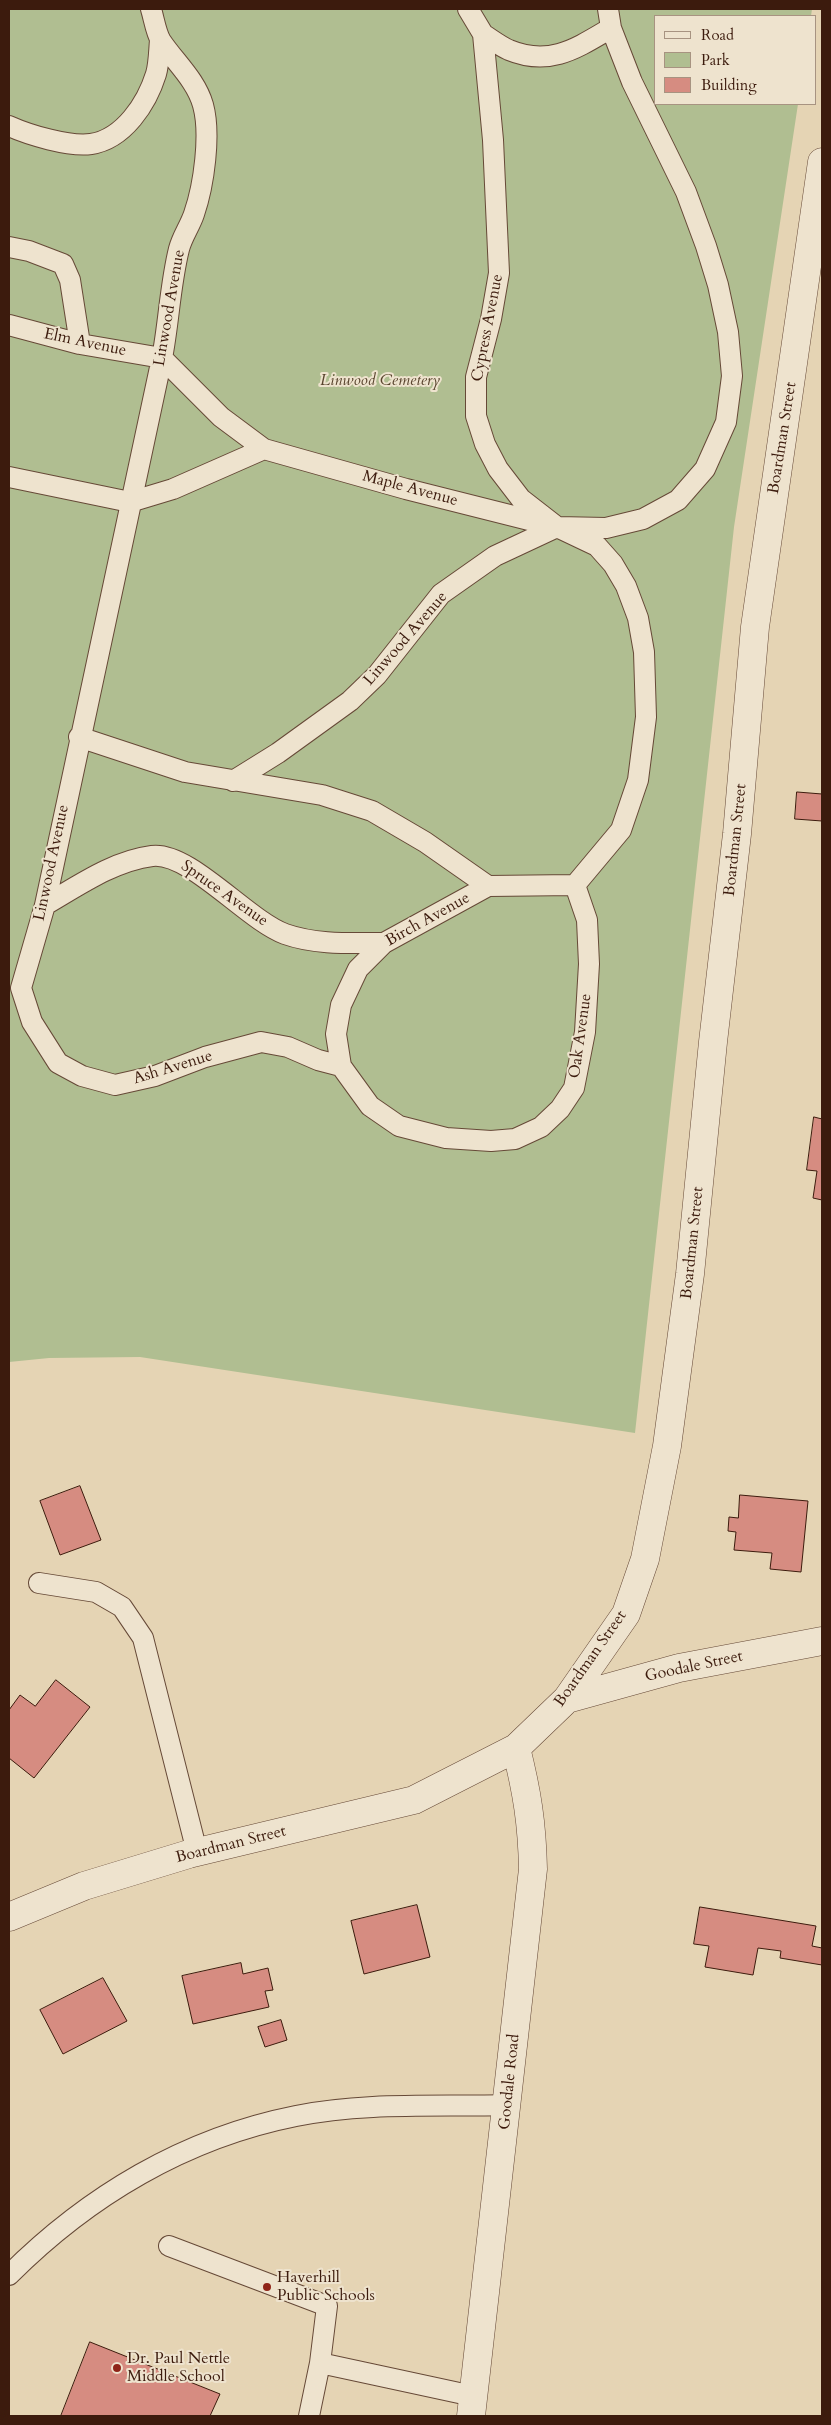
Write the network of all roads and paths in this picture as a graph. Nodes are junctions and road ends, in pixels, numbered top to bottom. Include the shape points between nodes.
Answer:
1 (151, 9) edge
2 (468, 9) edge
3 (610, 18) edge
4 (483, 34) junction
5 (160, 40) junction
6 (9, 126) edge
7 (822, 162) edge
8 (9, 247) edge
9 (9, 325) edge
10 (80, 344) junction
11 (162, 358) junction
12 (264, 449) junction
13 (9, 477) edge
14 (130, 502) junction
15 (556, 527) junction
16 (79, 737) junction
17 (233, 781) junction
18 (575, 885) junction
19 (488, 886) junction
20 (45, 905) junction
21 (384, 943) junction
22 (15, 987) edge
23 (341, 1066) junction
24 (39, 1582) dead end
25 (822, 1641) edge
26 (566, 1699) junction
27 (516, 1748) junction
28 (197, 1852) junction
29 (9, 1917) edge
30 (508, 2105) junction
31 (169, 2246) dead end
32 (9, 2275) edge
33 (320, 2364) junction
34 (472, 2406) edge
35 (308, 2416) edge

1 - 5 lane, Linwood Avenue
2 - 4 lane, Cypress Avenue
3 - 4 lane, Cypress Avenue via 559,56 536,57 509,50
3 - 15 lane, Cypress Avenue via 632,82 686,192 706,246 728,332 732,376 726,422 705,469 678,500 644,519 606,528
4 - 15 lane, Cypress Avenue via 493,140 499,273 476,376 476,416 498,469 521,499
5 - 6 lane via 157,73 143,106 117,133 92,144 67,142
5 - 11 lane, Linwood Avenue via 188,75 203,104 206,129 201,186 180,246 172,281
7 - 26 street, Boardman Street via 755,627 737,834 690,1274 667,1446 645,1558 626,1614
8 - 10 lane via 63,264 70,280
9 - 10 lane, Elm Avenue
10 - 11 lane, Elm Avenue
11 - 12 lane, Maple Avenue via 221,417
11 - 14 lane, Linwood Avenue
12 - 14 lane via 173,489
12 - 15 lane, Maple Avenue
13 - 14 lane
14 - 16 lane, Linwood Avenue
15 - 17 lane, Linwood Avenue via 496,556 441,594 377,675 350,701
15 - 18 lane via 597,546 613,564 626,586 638,618 644,652 646,717 638,780 622,830
16 - 17 lane via 185,772
16 - 20 lane, Linwood Avenue
17 - 19 lane via 322,796 372,811 425,842
18 - 19 lane
18 - 23 lane, Oak Avenue via 588,920 585,1032 574,1088 560,1109 541,1127 516,1139 492,1141 446,1138 399,1126 370,1106
19 - 21 lane, Birch Avenue
20 - 21 lane, Spruce Avenue via 101,872 154,855 179,861 249,913 284,933 345,944
20 - 22 lane, Linwood Avenue
21 - 23 lane, Birch Avenue via 358,969 341,1005 336,1034
22 - 23 lane, Ash Avenue via 58,1063 82,1076 115,1085 155,1076 206,1057 261,1042 288,1047
24 - 28 lane via 96,1592 122,1606 143,1638
25 - 26 street, Goodale Street via 679,1668
26 - 27 street, Boardman Street
27 - 28 street, Boardman Street via 414,1800
27 - 30 street, Goodale Road via 528,1794 533,1869
28 - 29 street, Boardman Street via 84,1886
30 - 32 lane via 364,2108 297,2115 239,2130 192,2147 141,2173 45,2240
30 - 34 street, Goodale Road
31 - 33 lane via 327,2306
33 - 34 lane
33 - 35 lane

